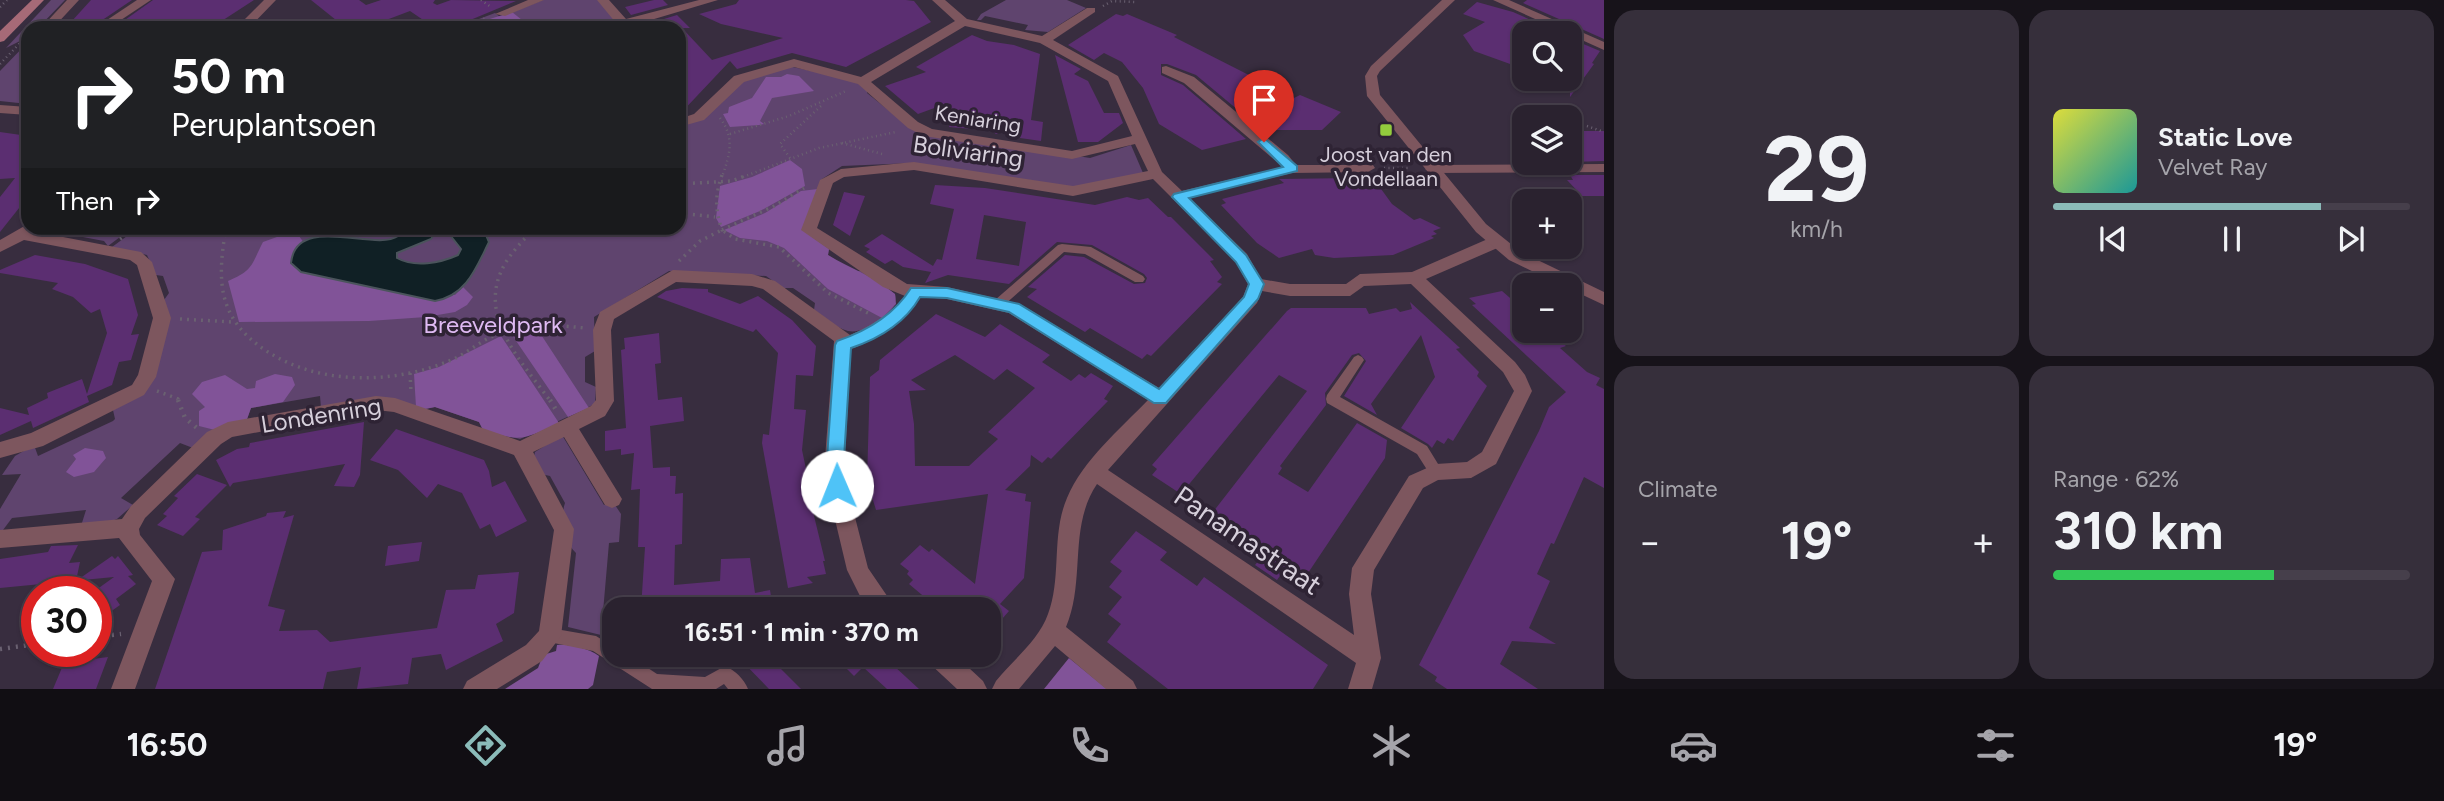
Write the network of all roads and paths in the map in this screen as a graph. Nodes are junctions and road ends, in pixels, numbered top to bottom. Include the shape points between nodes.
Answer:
1 (7, 0) edge
2 (38, 0) edge
3 (73, 0) edge
4 (145, 0) edge
5 (270, 0) edge
6 (538, 0) edge
7 (603, 0) edge
8 (712, 0) edge
9 (938, 0) edge
10 (1450, 0) edge
11 (1499, 0) edge
12 (1135, 2) edge
13 (0, 7) edge
14 (1091, 10) joint
15 (497, 14) joint
16 (54, 21) edge
17 (112, 21) edge
18 (250, 21) edge
19 (482, 21) edge
20 (617, 21) edge
21 (635, 21) edge
22 (963, 22) junction
23 (0, 38) edge
24 (1044, 40) junction
25 (21, 42) edge
26 (1604, 46) edge
27 (0, 64) edge
28 (1166, 70) dead end
29 (863, 81) junction
30 (826, 101) junction
31 (0, 108) edge
32 (707, 109) junction
33 (21, 110) edge
34 (686, 122) edge
35 (1582, 124) edge
36 (922, 131) junction
37 (1604, 132) edge
38 (730, 134) junction
39 (1139, 139) junction
40 (840, 142) junction
41 (790, 158) junction
42 (904, 166) junction
43 (1368, 168) joint
44 (1604, 168) edge
45 (1292, 169) junction
46 (1432, 169) junction
47 (1156, 174) junction
48 (717, 183) junction
49 (686, 184) edge
50 (824, 187) junction
51 (1179, 197) junction
52 (686, 214) edge
53 (715, 217) junction
54 (722, 230) junction
55 (21, 235) edge
56 (45, 235) edge
57 (225, 235) edge
58 (528, 235) edge
59 (1496, 242) junction
60 (0, 247) edge
61 (673, 276) junction
62 (1415, 278) junction
63 (1139, 279) dead end
64 (1256, 284) junction
65 (916, 292) junction
66 (1604, 299) edge
67 (999, 303) junction
68 (162, 318) junction
69 (233, 322) junction
70 (886, 323) junction
71 (602, 330) junction
72 (505, 332) junction
73 (843, 345) junction
74 (1359, 360) dead end
75 (138, 390) junction
76 (1160, 398) junction
77 (567, 426) junction
78 (214, 438) junction
79 (521, 449) junction
80 (3, 455) edge
81 (1094, 471) junction
82 (1436, 472) junction
83 (612, 499) dead end
84 (128, 528) junction
85 (0, 540) edge
86 (875, 597) edge
87 (1052, 630) junction
88 (550, 636) junction
89 (21, 646) edge
90 (0, 649) edge
91 (1369, 658) junction
92 (950, 667) edge
93 (123, 689) edge
94 (475, 689) edge
95 (740, 689) edge
96 (975, 689) edge
97 (1004, 689) edge
98 (1125, 689) edge
99 (1360, 689) edge

1 - 13 path
2 - 23 main road
3 - 16 street
4 - 17 street
5 - 18 street
6 - 15 street
7 - 20 street
8 - 21 street
9 - 22 street
10 - 46 street via 1379,63 1371,76 1374,96
11 - 26 street
12 - 14 path via 1112,1
14 - 24 street
15 - 19 path
22 - 24 street
22 - 29 street
24 - 39 street via 1113,79
25 - 27 path
28 - 45 street via 1189,80
29 - 30 path
29 - 32 street, Keniaring via 788,64 739,79
29 - 36 street, Keniaring
30 - 38 path
30 - 41 path via 780,144
31 - 33 street
32 - 34 street, Keniaring
32 - 38 path via 723,120
35 - 37 path
36 - 39 street, Keniaring via 1072,155
36 - 40 path
38 - 48 path via 731,152
39 - 47 street
40 - 41 path
40 - 42 path via 886,155
41 - 48 path
42 - 47 street, Boliviaring via 1073,191
42 - 50 street, Boliviaring via 832,175
43 - 45 street
43 - 46 path
44 - 46 street
45 - 51 street
46 - 59 street
47 - 51 street
48 - 49 path
48 - 53 path
50 - 54 path via 806,187
50 - 65 street via 809,230 890,283
51 - 64 street via 1241,258
52 - 53 path
53 - 54 path
54 - 61 path via 684,254
54 - 70 path via 734,239 779,247 828,293
55 - 60 street
56 - 68 street via 144,261
57 - 69 path via 226,300
58 - 72 path via 508,258 495,294 495,312
59 - 62 street
59 - 66 street
61 - 71 street via 606,317
61 - 73 street via 769,285 843,338
62 - 64 street via 1360,280 1350,290 1325,291
62 - 82 street via 1509,367 1523,391 1489,458 1471,470
63 - 67 lane via 1087,250 1062,248
64 - 76 street via 1251,299
65 - 67 street
65 - 70 street
67 - 76 street
68 - 69 path
68 - 75 street via 147,377
69 - 72 path via 267,353 310,372 337,375 391,376 421,370 446,363
70 - 73 street via 871,335
71 - 72 path via 551,324
71 - 77 street via 605,401 598,411
72 - 77 path
73 - 86 street via 837,486 858,569
74 - 82 lane via 1332,399 1422,450
75 - 78 path via 173,395 192,426
75 - 80 street
76 - 81 street
77 - 79 street
77 - 83 street
78 - 79 street, Londenring via 228,430 376,403 396,405
78 - 84 street, Londenring via 138,512
79 - 88 street via 564,529
81 - 87 street via 1076,499 1066,587
81 - 91 street, Panamastraat
82 - 91 street via 1416,482 1363,568 1360,593
84 - 85 street
84 - 93 street via 130,539 164,579
87 - 97 street
87 - 98 street
88 - 94 street via 534,653
88 - 95 lane via 596,644 654,682 707,685 725,674
89 - 90 path
91 - 99 street
92 - 96 street

